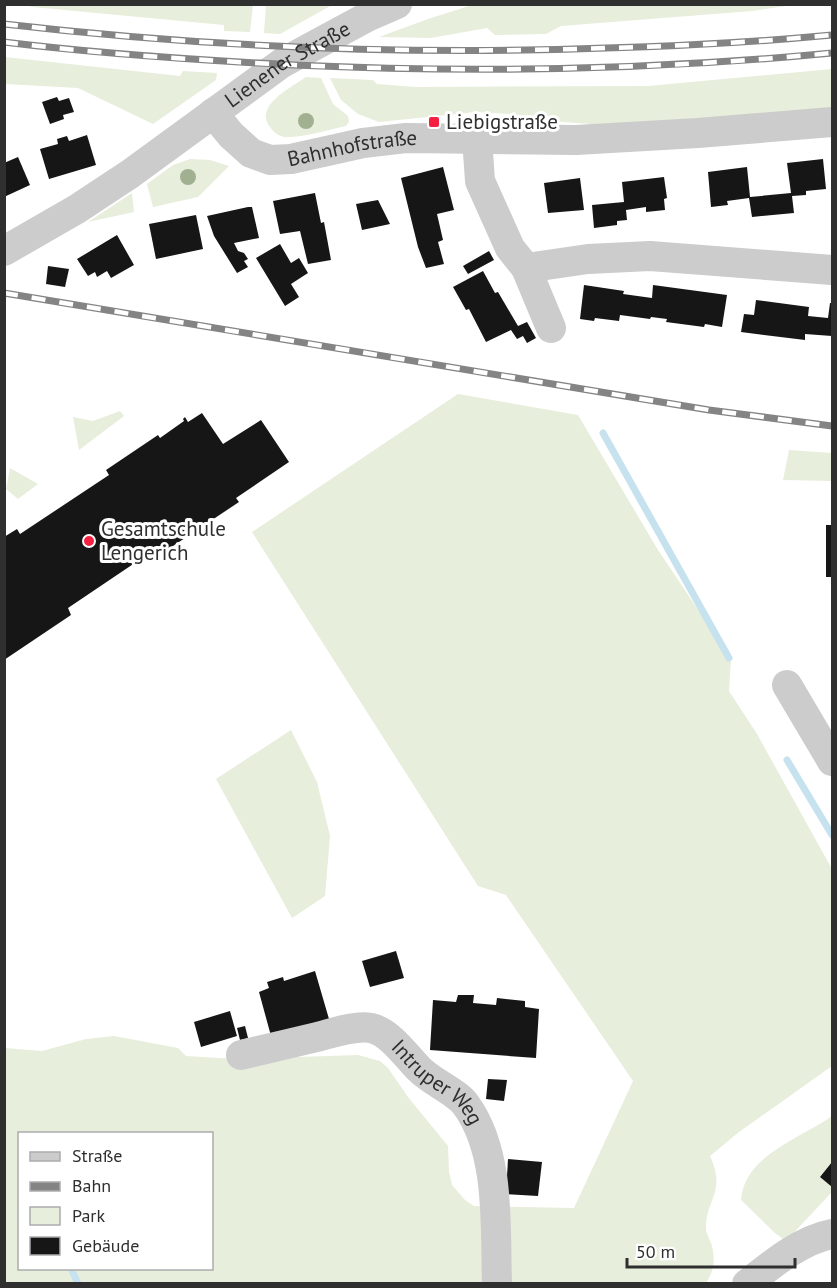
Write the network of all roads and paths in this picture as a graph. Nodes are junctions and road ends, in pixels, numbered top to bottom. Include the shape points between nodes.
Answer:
1 (397, 4) edge
2 (213, 112) junction
3 (832, 122) edge
4 (477, 138) junction
5 (4, 251) edge
6 (526, 268) junction
7 (832, 270) edge
8 (551, 328) dead end
9 (788, 685) dead end
10 (832, 761) edge
11 (241, 1055) dead end
12 (832, 1234) edge
13 (497, 1284) edge
14 (747, 1284) edge

1 - 2 street, Lienener Straße via 282,63
2 - 4 street, Bahnhofstraße via 251,153 270,160 379,140
2 - 5 street via 78,209
3 - 4 street, Bahnhofstraße via 576,140
4 - 6 street via 480,181 510,248
6 - 7 street via 650,256
6 - 8 street
9 - 10 street
11 - 13 street, Intruper Weg via 371,1028 390,1039 429,1079 462,1101 481,1130 489,1156
12 - 14 street via 813,1238

